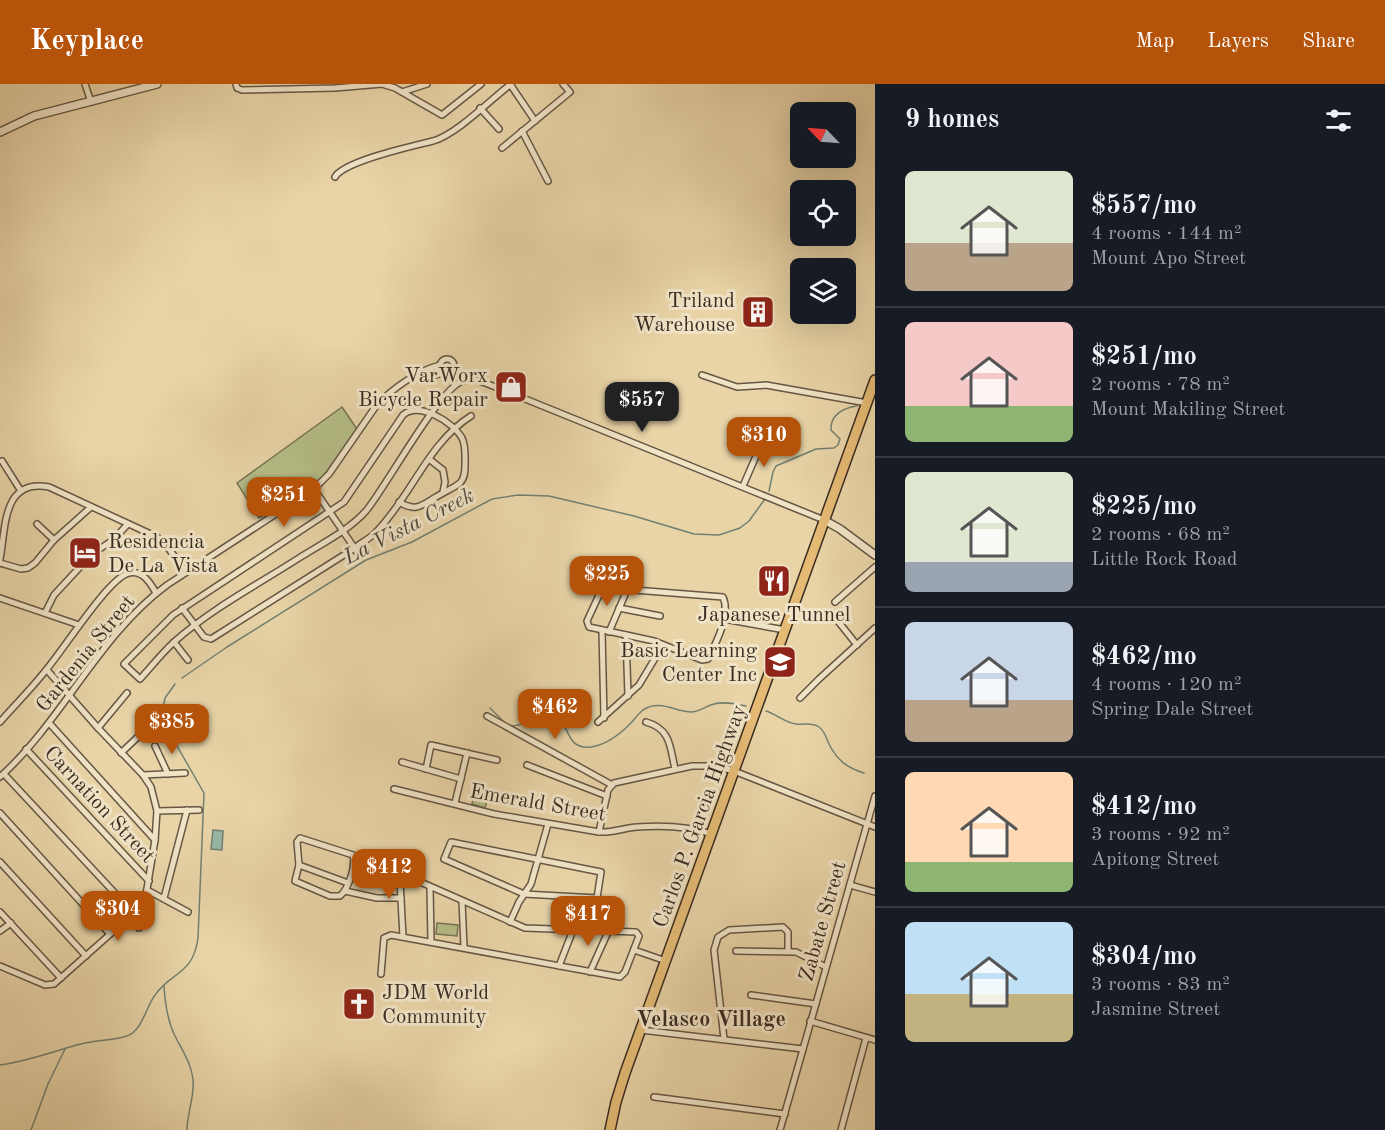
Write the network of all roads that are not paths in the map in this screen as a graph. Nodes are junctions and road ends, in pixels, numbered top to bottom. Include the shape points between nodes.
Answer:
1 (85, 84) edge
2 (157, 84) edge
3 (382, 84) edge
4 (427, 84) edge
5 (481, 84) edge
6 (510, 84) edge
7 (563, 84) edge
8 (360, 85) edge
9 (236, 86) edge
10 (138, 87) edge
11 (402, 92) junction
12 (91, 102) junction
13 (480, 108) junction
14 (535, 121) junction
15 (499, 129) dead end
16 (522, 131) junction
17 (0, 132) edge
18 (502, 148) dead end
19 (335, 177) dead end
20 (548, 181) dead end
21 (440, 365) junction
22 (447, 372) junction
23 (419, 374) junction
24 (702, 375) dead end
25 (875, 380) edge
26 (458, 383) junction
27 (867, 403) junction
28 (431, 414) junction
29 (471, 416) dead end
30 (453, 428) junction
31 (763, 440) dead end
32 (429, 459) junction
33 (2, 461) dead end
34 (743, 486) junction
35 (314, 489) junction
36 (21, 491) junction
37 (443, 492) junction
38 (399, 502) junction
39 (91, 507) junction
40 (330, 512) junction
41 (824, 520) junction
42 (37, 524) dead end
43 (128, 524) junction
44 (343, 530) junction
45 (54, 540) junction
46 (355, 548) junction
47 (875, 555) edge
48 (360, 556) dead end
49 (0, 561) edge
50 (875, 567) edge
51 (186, 572) junction
52 (627, 590) junction
53 (156, 593) junction
54 (0, 598) edge
55 (835, 602) dead end
56 (182, 608) junction
57 (620, 608) junction
58 (45, 613) junction
59 (660, 616) dead end
60 (724, 620) junction
61 (837, 620) dead end
62 (79, 625) junction
63 (195, 625) junction
64 (875, 628) edge
65 (784, 630) junction
66 (602, 631) junction
67 (609, 632) junction
68 (626, 635) junction
69 (174, 642) junction
70 (663, 645) junction
71 (857, 645) junction
72 (188, 660) dead end
73 (47, 670) junction
74 (127, 693) dead end
75 (71, 696) junction
76 (628, 696) junction
77 (800, 698) dead end
78 (487, 716) dead end
79 (604, 718) junction
80 (0, 722) edge
81 (598, 722) dead end
82 (646, 722) dead end
83 (50, 724) junction
84 (98, 728) junction
85 (143, 732) dead end
86 (156, 747) dead end
87 (26, 749) junction
88 (121, 753) junction
89 (467, 753) junction
90 (497, 760) dead end
91 (402, 762) dead end
92 (527, 765) dead end
93 (426, 769) junction
94 (675, 769) junction
95 (734, 771) junction
96 (185, 773) dead end
97 (168, 774) junction
98 (143, 775) junction
99 (2, 776) edge
100 (461, 779) junction
101 (612, 784) junction
102 (393, 789) dead end
103 (607, 796) junction
104 (875, 796) edge
105 (455, 803) junction
106 (187, 810) junction
107 (199, 810) dead end
108 (157, 811) junction
109 (0, 813) edge
110 (548, 824) junction
111 (867, 825) junction
112 (875, 827) edge
113 (599, 832) junction
114 (712, 834) junction
115 (155, 840) junction
116 (538, 859) junction
117 (0, 862) edge
118 (399, 862) dead end
119 (299, 865) junction
120 (400, 873) junction
121 (149, 882) junction
122 (348, 883) junction
123 (850, 885) junction
124 (430, 887) junction
125 (147, 890) junction
126 (345, 891) junction
127 (875, 892) edge
128 (524, 894) junction
129 (164, 898) junction
130 (401, 898) junction
131 (462, 901) junction
132 (0, 912) edge
133 (188, 912) dead end
134 (134, 913) junction
135 (510, 922) junction
136 (11, 923) junction
137 (139, 928) dead end
138 (573, 930) junction
139 (0, 931) edge
140 (608, 932) junction
141 (110, 934) junction
142 (403, 937) junction
143 (431, 942) junction
144 (464, 947) junction
145 (634, 950) junction
146 (736, 951) dead end
147 (788, 951) junction
148 (86, 956) junction
149 (666, 962) junction
150 (0, 966) edge
151 (559, 966) junction
152 (826, 967) junction
153 (590, 972) junction
154 (381, 974) dead end
155 (62, 978) junction
156 (751, 995) dead end
157 (816, 1004) junction
158 (810, 1021) junction
159 (641, 1030) junction
160 (866, 1038) junction
161 (724, 1039) junction
162 (875, 1041) edge
163 (803, 1049) junction
164 (654, 1097) dead end
165 (785, 1114) junction
166 (610, 1130) edge
167 (780, 1130) edge
168 (841, 1130) edge

1 - 12 street
2 - 10 street
3 - 8 street
3 - 11 street
4 - 11 street
5 - 11 street via 442,115
6 - 13 street
6 - 14 street
7 - 14 street via 570,92
8 - 9 street via 242,90
10 - 12 street
12 - 17 street via 34,116
13 - 15 street
13 - 19 street via 443,137 344,168
14 - 16 street
16 - 18 street
16 - 20 street
21 - 22 street
21 - 22 street via 444,360 451,361 454,367
21 - 23 street, Gardenia Street
22 - 23 street
22 - 26 street
23 - 35 street, Gardenia Street via 376,406 329,474
24 - 27 street via 737,387 766,385
25 - 27 highway, Carlos P. Garcia Highway
26 - 28 street
26 - 34 street via 482,382
27 - 41 highway, Carlos P. Garcia Highway
28 - 30 street
28 - 40 street via 416,410 405,413 349,496
28 - 44 street via 366,511
29 - 30 street
30 - 32 street
30 - 37 street via 464,442 465,473 460,483
31 - 34 street
32 - 37 street via 443,470
32 - 38 street
33 - 36 street
34 - 41 street
35 - 40 street
35 - 51 street, Gardenia Street
36 - 39 street via 39,485 49,487
36 - 49 street via 7,511
37 - 38 street via 415,508
38 - 46 street via 377,531
39 - 43 street
39 - 45 street
40 - 44 street
40 - 56 street
41 - 47 street
41 - 65 highway, Carlos P. Garcia Highway
42 - 45 street
43 - 51 street via 157,537
43 - 58 street via 92,554 54,595
44 - 46 street
44 - 63 street
45 - 49 street via 28,568
46 - 48 street
46 - 63 street via 213,638 207,639
50 - 55 street
51 - 53 street, Gardenia Street
52 - 57 street
52 - 60 street via 717,595 724,599
52 - 66 street via 609,588 600,593 587,621 589,627
53 - 62 street via 145,577 127,573 118,578
53 - 75 street, Gardenia Street via 119,630
54 - 58 street
56 - 63 street
56 - 69 street via 124,664 140,680
57 - 59 street
57 - 67 street
58 - 62 street
60 - 65 street
60 - 70 street via 707,661
61 - 71 street
62 - 73 street
63 - 69 street
64 - 71 street
65 - 95 highway, Carlos P. Garcia Highway
66 - 67 street
66 - 79 street
67 - 68 street
68 - 70 street
68 - 76 street
69 - 72 street
70 - 76 street via 645,678
71 - 77 street
73 - 75 street
73 - 80 street
74 - 84 street
75 - 83 street, Gardenia Street
75 - 84 street
76 - 79 street
78 - 101 street
79 - 81 street
82 - 94 street via 666,734
83 - 87 street, Gardenia Street
83 - 115 street
84 - 88 street
85 - 88 street
86 - 97 street
87 - 99 street, Gardenia Street
87 - 121 street, Carnation Street
88 - 98 street
89 - 90 street
89 - 93 street via 431,745
89 - 100 street
91 - 93 street
92 - 103 street
93 - 100 street
94 - 95 street via 702,765
94 - 101 street
95 - 111 street
95 - 114 highway, Carlos P. Garcia Highway
96 - 97 street
97 - 98 street
98 - 108 street via 152,787
99 - 134 street
100 - 105 street
101 - 103 street
102 - 105 street, Emerald Street
103 - 113 street
104 - 111 street, Zabate Street
105 - 110 street, Emerald Street
106 - 107 street
106 - 108 street
106 - 129 street
108 - 115 street
109 - 141 street
110 - 113 street, Emerald Street
110 - 116 street
111 - 112 street
111 - 123 street, Zabate Street
113 - 114 street, Emerald Street via 666,826
114 - 149 highway, Carlos P. Garcia Highway
115 - 121 street
116 - 128 street
116 - 128 street via 601,872 597,898
116 - 128 street via 451,842 444,859
117 - 148 street
118 - 120 street
119 - 122 street
119 - 122 street via 300,838 351,853 354,860
119 - 126 street via 295,879 298,883 334,897
120 - 124 street
120 - 130 street
121 - 125 street
122 - 126 street
123 - 127 street
123 - 152 street, Zabate Street
124 - 131 street
124 - 143 street
125 - 129 street
125 - 134 street via 145,901
126 - 130 street
128 - 135 street
129 - 133 street
130 - 142 street
131 - 135 street
131 - 144 street
132 - 136 street
134 - 137 street
134 - 141 street
135 - 138 street via 525,928
136 - 139 street
136 - 155 street
138 - 140 street
138 - 151 street
140 - 145 street via 639,934
140 - 153 street
141 - 148 street
142 - 143 street
142 - 154 street via 385,936
143 - 144 street
144 - 151 street
145 - 149 street
145 - 153 street via 622,977
146 - 147 street
147 - 152 street via 801,953
147 - 161 street via 788,932 783,927 729,930 718,937 714,950
148 - 155 street
149 - 159 highway, Carlos P. Garcia Highway
150 - 155 street via 45,985
151 - 153 street
152 - 157 street, Zabate Street
156 - 157 street
157 - 158 street, Zabate Street
158 - 160 street
158 - 163 street, Zabate Street
159 - 161 street
159 - 166 highway, Carlos P. Garcia Highway
160 - 162 street
160 - 168 street
161 - 163 street
163 - 165 street, Zabate Street
164 - 165 street
165 - 167 street, Zabate Street

